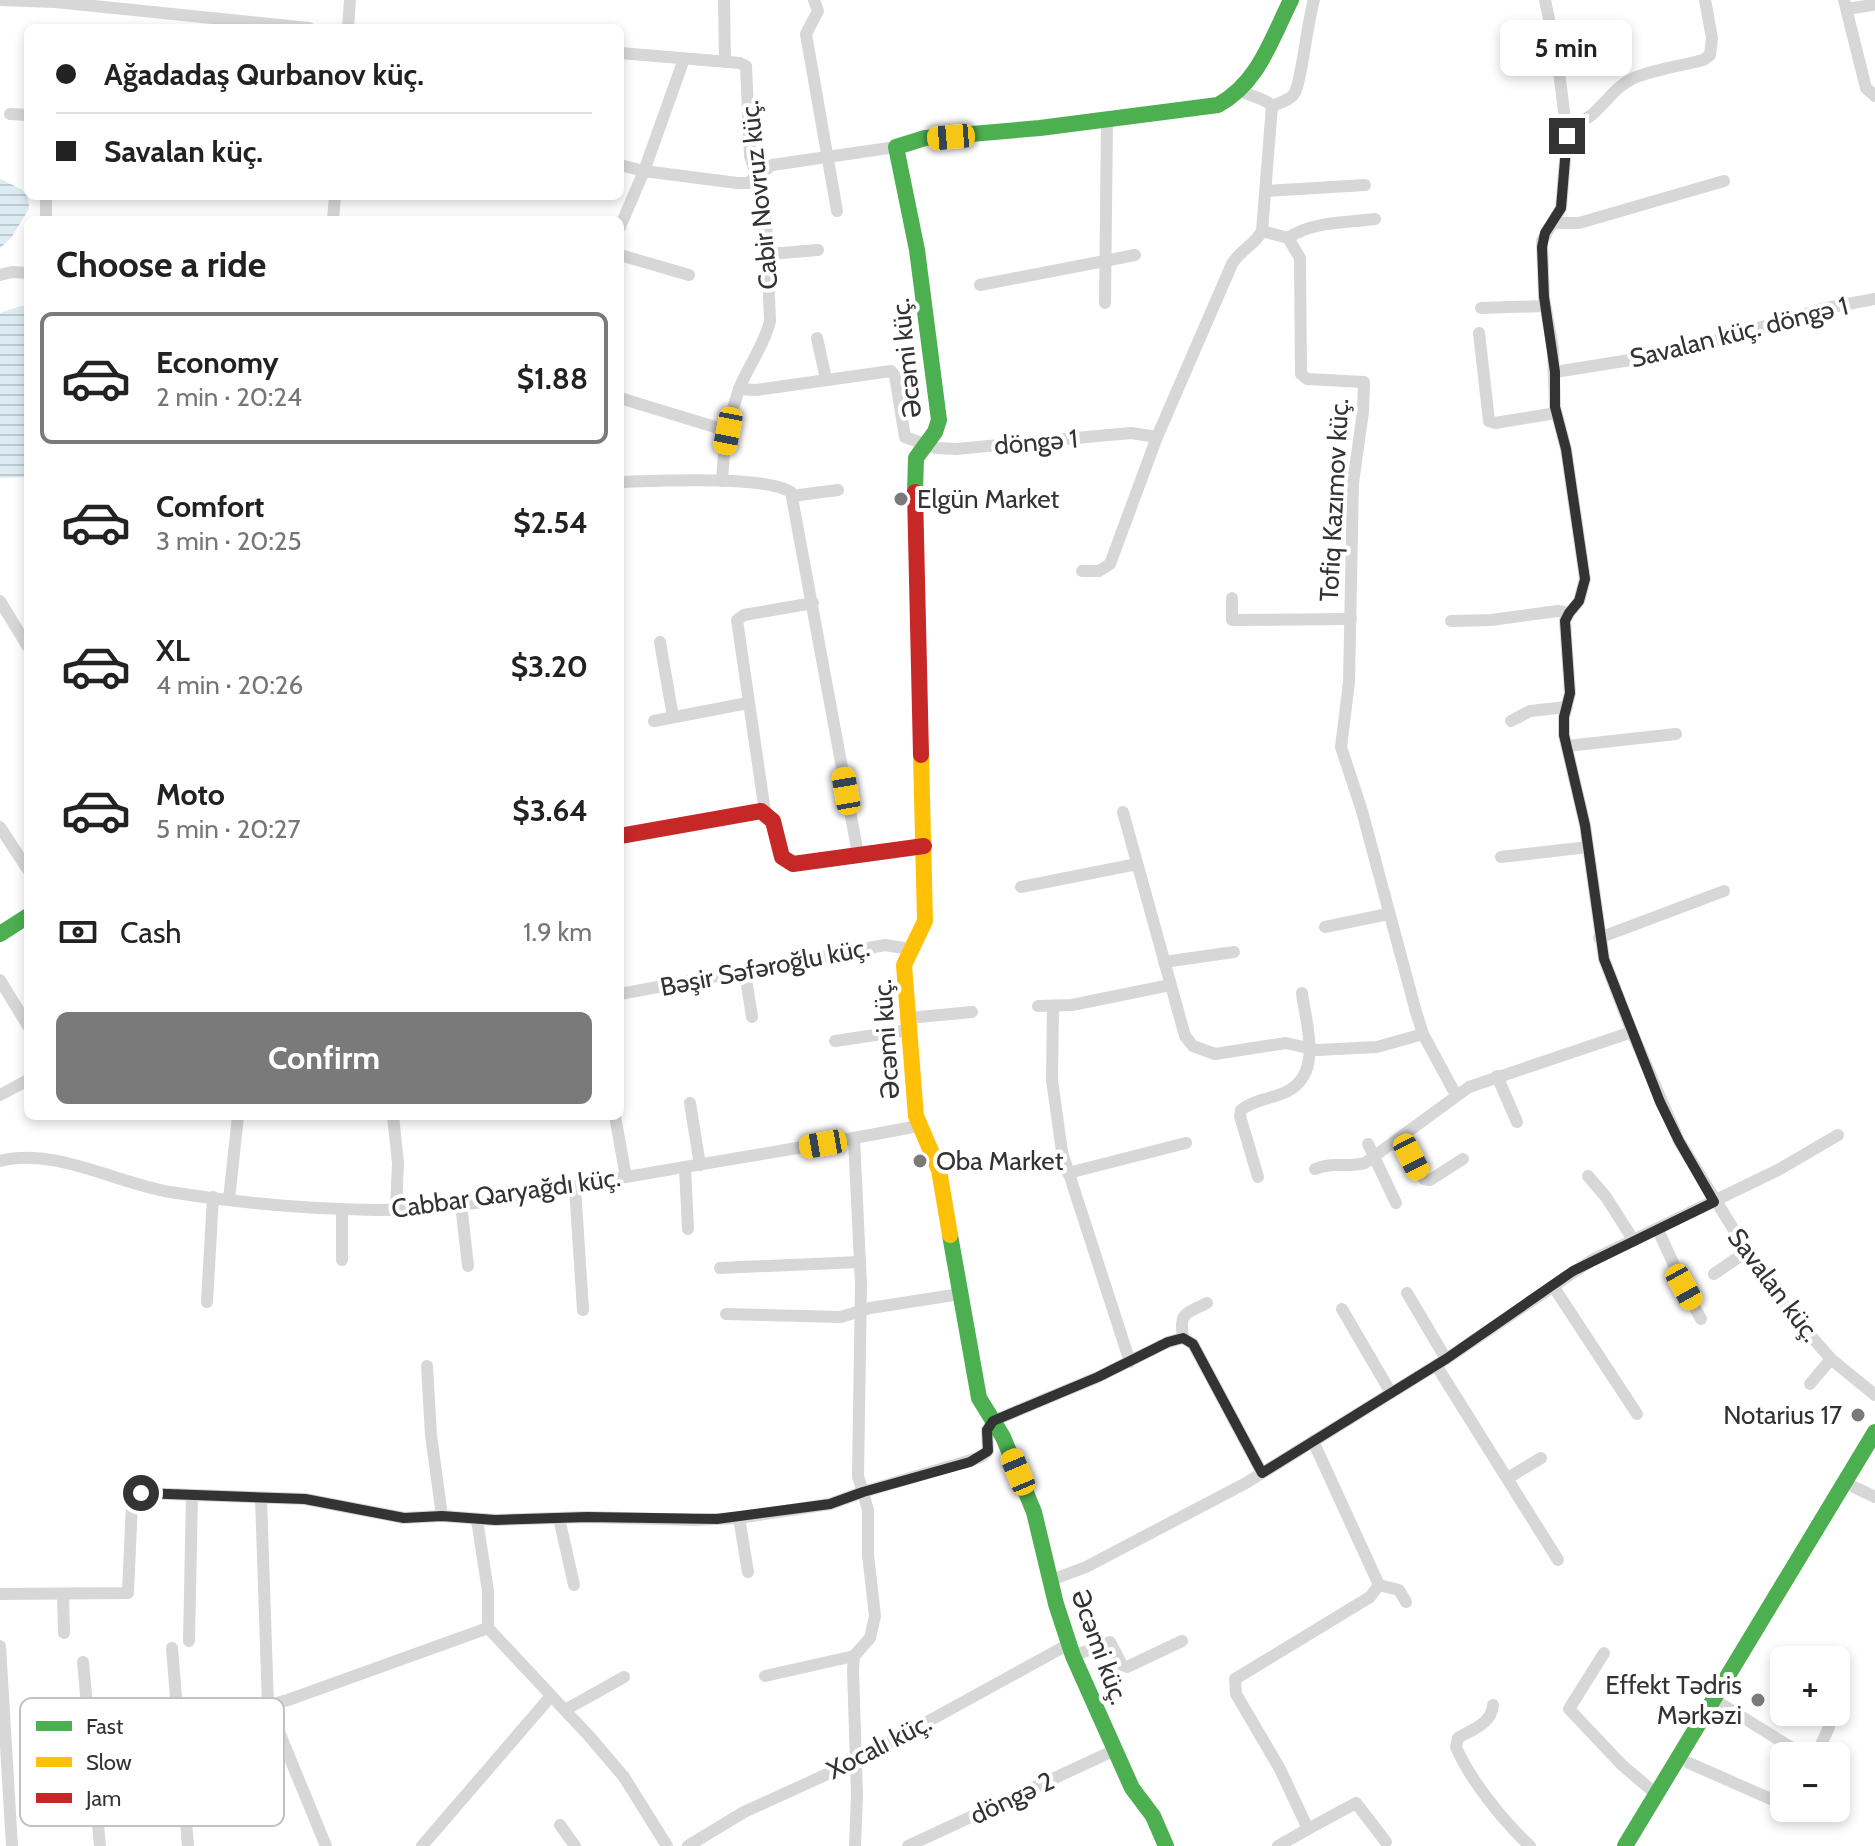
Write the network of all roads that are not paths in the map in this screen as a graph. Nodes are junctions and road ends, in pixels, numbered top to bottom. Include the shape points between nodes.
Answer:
1 (0, 0) edge
2 (350, 0) edge
3 (724, 0) edge
4 (814, 0) edge
5 (1291, 0) edge
6 (1314, 0) edge
7 (1545, 0) edge
8 (1705, 0) edge
9 (1845, 5) edge
10 (1872, 5) dead end
11 (270, 24) edge
12 (348, 24) edge
13 (624, 53) edge
14 (684, 59) junction
15 (725, 62) junction
16 (1242, 91) junction
17 (1875, 96) edge
18 (1272, 106) junction
19 (10, 114) dead end
20 (24, 115) edge
21 (1107, 119) junction
22 (1567, 126) junction
23 (896, 147) junction
24 (827, 157) junction
25 (624, 166) edge
26 (644, 171) junction
27 (756, 177) junction
28 (1724, 181) dead end
29 (1365, 185) dead end
30 (1267, 191) junction
31 (837, 211) dead end
32 (624, 218) edge
33 (1375, 219) dead end
34 (1553, 223) junction
35 (1262, 231) junction
36 (1288, 238) junction
37 (818, 250) dead end
38 (769, 254) junction
39 (1135, 255) dead end
40 (624, 256) edge
41 (1106, 259) junction
42 (24, 273) edge
43 (0, 275) edge
44 (689, 275) dead end
45 (980, 285) dead end
46 (1875, 299) edge
47 (1105, 303) dead end
48 (1545, 306) junction
49 (1481, 308) dead end
50 (1479, 333) dead end
51 (817, 338) dead end
52 (1555, 372) junction
53 (826, 379) junction
54 (739, 389) junction
55 (624, 399) edge
56 (1556, 413) junction
57 (728, 431) junction
58 (1157, 437) junction
59 (925, 445) junction
60 (722, 481) junction
61 (624, 482) edge
62 (838, 490) dead end
63 (792, 496) junction
64 (1082, 571) dead end
65 (1232, 598) dead end
66 (0, 601) edge
67 (813, 603) junction
68 (1569, 613) junction
69 (1351, 619) junction
70 (1451, 621) dead end
71 (24, 640) edge
72 (660, 642) dead end
73 (748, 703) junction
74 (1567, 707) junction
75 (673, 717) junction
76 (654, 721) dead end
77 (1511, 721) dead end
78 (1676, 734) dead end
79 (1567, 746) junction
80 (765, 812) junction
81 (1123, 812) dead end
82 (0, 827) edge
83 (624, 835) edge
84 (924, 846) junction
85 (1588, 847) junction
86 (858, 854) junction
87 (1501, 857) dead end
88 (24, 864) edge
89 (1137, 864) junction
90 (1021, 887) dead end
91 (1724, 891) dead end
92 (1388, 914) junction
93 (24, 919) edge
94 (1325, 927) dead end
95 (0, 934) edge
96 (1599, 938) junction
97 (910, 949) junction
98 (1234, 952) dead end
99 (1164, 962) junction
100 (745, 972) junction
101 (0, 980) edge
102 (1170, 985) junction
103 (624, 993) edge
104 (1302, 993) dead end
105 (1038, 1006) dead end
106 (1053, 1007) junction
107 (972, 1012) dead end
108 (752, 1017) dead end
109 (24, 1019) edge
110 (908, 1024) junction
111 (1632, 1032) junction
112 (1423, 1034) junction
113 (835, 1041) dead end
114 (1309, 1049) junction
115 (1497, 1076) junction
116 (24, 1082) edge
117 (0, 1095) edge
118 (1456, 1095) junction
119 (690, 1103) dead end
120 (238, 1120) edge
121 (393, 1120) edge
122 (616, 1120) edge
123 (1517, 1122) dead end
124 (918, 1126) junction
125 (1838, 1135) dead end
126 (854, 1139) junction
127 (1402, 1139) junction
128 (1186, 1143) dead end
129 (1368, 1144) dead end
130 (1375, 1158) junction
131 (1463, 1159) dead end
132 (0, 1161) edge
133 (700, 1165) junction
134 (685, 1168) junction
135 (1315, 1169) dead end
136 (1068, 1173) junction
137 (1588, 1176) dead end
138 (626, 1177) junction
139 (1258, 1177) dead end
140 (575, 1187) junction
141 (213, 1197) junction
142 (229, 1199) junction
143 (1714, 1202) junction
144 (1396, 1203) dead end
145 (461, 1204) junction
146 (342, 1209) junction
147 (396, 1209) junction
148 (688, 1229) dead end
149 (1658, 1230) junction
150 (1634, 1241) junction
151 (1746, 1252) junction
152 (342, 1260) dead end
153 (860, 1262) junction
154 (468, 1266) dead end
155 (720, 1268) dead end
156 (1714, 1274) dead end
157 (1553, 1286) junction
158 (1407, 1293) dead end
159 (960, 1294) junction
160 (207, 1302) dead end
161 (1207, 1303) dead end
162 (1342, 1309) dead end
163 (583, 1310) dead end
164 (860, 1310) junction
165 (726, 1314) dead end
166 (1701, 1319) dead end
167 (1183, 1338) junction
168 (1831, 1359) junction
169 (1130, 1362) junction
170 (1441, 1362) junction
171 (427, 1366) dead end
172 (1810, 1384) dead end
173 (1391, 1393) junction
174 (1875, 1395) edge
175 (1637, 1414) dead end
176 (993, 1421) junction
177 (1875, 1432) edge
178 (1313, 1441) junction
179 (1875, 1453) edge
180 (1541, 1458) dead end
181 (1262, 1473) junction
182 (1508, 1478) junction
183 (1854, 1487) junction
184 (863, 1492) junction
185 (192, 1495) junction
186 (1875, 1497) edge
187 (261, 1498) junction
188 (442, 1516) junction
189 (559, 1518) junction
190 (739, 1518) junction
191 (477, 1520) junction
192 (1558, 1560) dead end
193 (748, 1572) dead end
194 (1051, 1580) junction
195 (574, 1585) dead end
196 (1379, 1585) junction
197 (0, 1594) edge
198 (63, 1594) junction
199 (1406, 1602) dead end
200 (488, 1628) junction
201 (64, 1633) dead end
202 (189, 1641) dead end
203 (1182, 1641) dead end
204 (0, 1646) edge
205 (172, 1648) dead end
206 (1071, 1650) junction
207 (1604, 1653) dead end
208 (854, 1656) junction
209 (83, 1662) dead end
210 (765, 1676) dead end
211 (624, 1677) dead end
212 (551, 1696) junction
213 (86, 1698) edge
214 (176, 1698) edge
215 (268, 1698) edge
216 (284, 1699) edge
217 (1493, 1705) dead end
218 (1723, 1705) junction
219 (565, 1710) junction
220 (1829, 1727) dead end
221 (1782, 1742) edge
222 (1822, 1742) edge
223 (284, 1744) edge
224 (1115, 1750) junction
225 (856, 1761) junction
226 (1689, 1763) junction
227 (1656, 1794) junction
228 (1770, 1799) edge
229 (560, 1825) dead end
230 (98, 1826) edge
231 (186, 1826) edge
232 (1308, 1829) junction
233 (1386, 1842) dead end
234 (12, 1846) edge
235 (100, 1846) edge
236 (188, 1846) edge
237 (326, 1846) edge
238 (422, 1846) edge
239 (575, 1846) edge
240 (667, 1846) edge
241 (688, 1846) edge
242 (855, 1846) edge
243 (908, 1846) edge
244 (1166, 1846) edge
245 (1278, 1846) edge
246 (1530, 1846) edge
247 (1625, 1846) edge
248 (1638, 1846) edge

1 - 11 street
2 - 12 street
3 - 15 street
4 - 24 street via 818,11 806,34
5 - 16 street
6 - 18 street via 1298,86 1288,100
7 - 22 street, Savalan küç.
8 - 22 street via 1710,55 1634,78 1586,121
9 - 10 street
9 - 17 street via 1866,88
13 - 14 street
14 - 15 street
14 - 26 street
15 - 27 street, Cabir Novruz küç. via 746,66 748,145
16 - 18 street
16 - 21 street via 1218,105
18 - 30 street
19 - 20 street
21 - 23 street
21 - 41 street
22 - 34 street, Savalan küç. via 1561,208
23 - 24 street
23 - 59 street, Əcəmi küç. via 919,263 938,411 938,427
24 - 27 street via 772,165
24 - 31 street
25 - 26 street
26 - 27 street via 737,183
26 - 32 street
27 - 38 street, Cabir Novruz küç.
28 - 34 street via 1579,223
29 - 30 street
30 - 35 street
33 - 36 street via 1314,226
34 - 48 street, Savalan küç. via 1542,241
35 - 36 street
35 - 58 street via 1232,264
36 - 69 street, Tofiq Kazımov küç. via 1300,258 1301,374 1307,379 1364,382 1353,492
37 - 38 street
38 - 54 street, Cabir Novruz küç. via 770,321
39 - 41 street
40 - 44 street
41 - 45 street
41 - 47 street
42 - 43 street
46 - 52 street, Savalan küç. döngə 1 via 1826,308 1674,353
48 - 49 street
48 - 52 street, Savalan küç.
50 - 56 street via 1489,421
51 - 53 street
52 - 56 street, Savalan küç.
53 - 54 street
53 - 59 street via 891,371 905,437
54 - 57 street, Cabir Novruz küç.
55 - 57 street
56 - 68 street, Savalan küç. via 1585,579
57 - 60 street, Cabir Novruz küç.
58 - 59 street, döngə 1 via 1131,433 956,449
58 - 64 street via 1110,564 1099,571
59 - 84 street, Əcəmi küç. via 915,459 914,487
60 - 61 street
60 - 63 street via 778,486
62 - 63 street
63 - 67 street
65 - 69 street via 1232,620
66 - 71 street
67 - 73 street via 737,620
67 - 86 street
68 - 70 street
68 - 74 street, Savalan küç. via 1564,630
69 - 92 street, Tofiq Kazımov küç. via 1341,747
72 - 75 street
73 - 75 street
73 - 80 street
74 - 77 street via 1530,711
74 - 79 street, Savalan küç.
75 - 76 street
78 - 79 street
79 - 85 street, Savalan küç.
80 - 83 street
80 - 86 street via 786,862 802,865
81 - 89 street
82 - 88 street
84 - 86 street
84 - 97 street, Əcəmi küç. via 925,925
85 - 87 street
85 - 96 street, Savalan küç.
89 - 90 street
89 - 99 street
91 - 96 street
92 - 94 street
92 - 112 street, Tofiq Kazımov küç.
93 - 95 street
96 - 111 street, Savalan küç.
97 - 100 street, Bəşir Səfəroğlu küç. via 885,945
97 - 110 street, Əcəmi küç. via 904,965
98 - 99 street
99 - 102 street
100 - 103 street, Bəşir Səfəroğlu küç.
100 - 108 street
101 - 109 street
102 - 106 street
102 - 114 street via 1185,1036 1202,1051 1215,1054 1286,1043
104 - 114 street
105 - 106 street
106 - 136 street via 1052,1080
107 - 110 street
110 - 113 street
110 - 124 street, Əcəmi küç.
111 - 115 street
111 - 143 street, Savalan küç. via 1672,1128
112 - 114 street via 1377,1047
112 - 118 street, Tofiq Kazımov küç.
114 - 139 street via 1306,1074 1297,1084 1241,1110
115 - 118 street
115 - 123 street
116 - 117 street
118 - 127 street
119 - 133 street
120 - 142 street
121 - 147 street
122 - 138 street
124 - 126 street, Cabbar Qaryağdı küç.
124 - 159 street, Əcəmi küç. via 937,1162
125 - 143 street
126 - 133 street, Cabbar Qaryağdı küç.
126 - 153 street
127 - 130 street
127 - 131 street via 1424,1179
128 - 136 street
129 - 130 street
130 - 135 street via 1356,1166 1332,1163
130 - 144 street
132 - 141 street, Cabbar Qaryağdı küç. via 27,1157 69,1163 135,1184
133 - 134 street, Cabbar Qaryağdı küç.
134 - 138 street, Cabbar Qaryağdı küç.
134 - 148 street
136 - 169 street
137 - 150 street
138 - 140 street, Cabbar Qaryağdı küç.
140 - 145 street, Cabbar Qaryağdı küç.
140 - 163 street
141 - 142 street, Cabbar Qaryağdı küç.
141 - 160 street
142 - 146 street, Cabbar Qaryağdı küç.
143 - 149 street
143 - 151 street, Savalan küç.
145 - 147 street, Cabbar Qaryağdı küç.
145 - 154 street
146 - 147 street, Cabbar Qaryağdı küç.
146 - 152 street
149 - 150 street
149 - 166 street
150 - 157 street
151 - 156 street
151 - 168 street, Savalan küç. via 1779,1301
153 - 155 street
153 - 164 street
157 - 170 street
157 - 175 street
158 - 170 street
159 - 164 street
159 - 176 street, Əcəmi küç. via 976,1388
161 - 167 street via 1183,1314
162 - 173 street
164 - 165 street via 841,1317
164 - 184 street via 857,1465
167 - 169 street
167 - 181 street via 1193,1344
168 - 172 street
168 - 174 street, Savalan küç.
169 - 176 street
170 - 173 street
170 - 182 street
171 - 188 street
173 - 178 street
176 - 184 street via 987,1430 988,1451 981,1457
176 - 194 street, Əcəmi küç. via 1034,1512
177 - 227 street
178 - 181 street
178 - 196 street
179 - 183 street
180 - 182 street
181 - 194 street via 1086,1567
182 - 192 street
183 - 186 street
183 - 218 street
184 - 190 street via 830,1504
184 - 208 street via 875,1616 870,1638
185 - 187 street
185 - 198 street via 134,1496 128,1593
185 - 202 street
187 - 188 street via 305,1499 404,1518
187 - 215 street
188 - 191 street
189 - 190 street
189 - 191 street
189 - 195 street
190 - 193 street
191 - 200 street
194 - 206 street, Əcəmi küç.
196 - 199 street via 1399,1590
196 - 232 street via 1370,1597 1235,1679 1236,1694
197 - 198 street
198 - 201 street
200 - 212 street
200 - 216 street
203 - 206 street, Xocalı küç. via 1132,1667 1122,1665 1110,1642
204 - 234 street
205 - 214 street
206 - 224 street, Əcəmi küç.
206 - 225 street, Xocalı küç.
207 - 227 street via 1569,1709
208 - 210 street
208 - 225 street
209 - 213 street
211 - 219 street
212 - 219 street
212 - 238 street
217 - 246 street via 1489,1720 1458,1738 1456,1747 1506,1821
218 - 221 street
218 - 226 street
219 - 240 street via 624,1777
220 - 222 street
223 - 237 street
224 - 243 street, döngə 2
224 - 244 street, Əcəmi küç.
225 - 241 street, Xocalı küç. via 744,1812
225 - 242 street
226 - 228 street
226 - 248 street
227 - 247 street
229 - 239 street
230 - 235 street
231 - 236 street
232 - 233 street via 1356,1803
232 - 245 street

